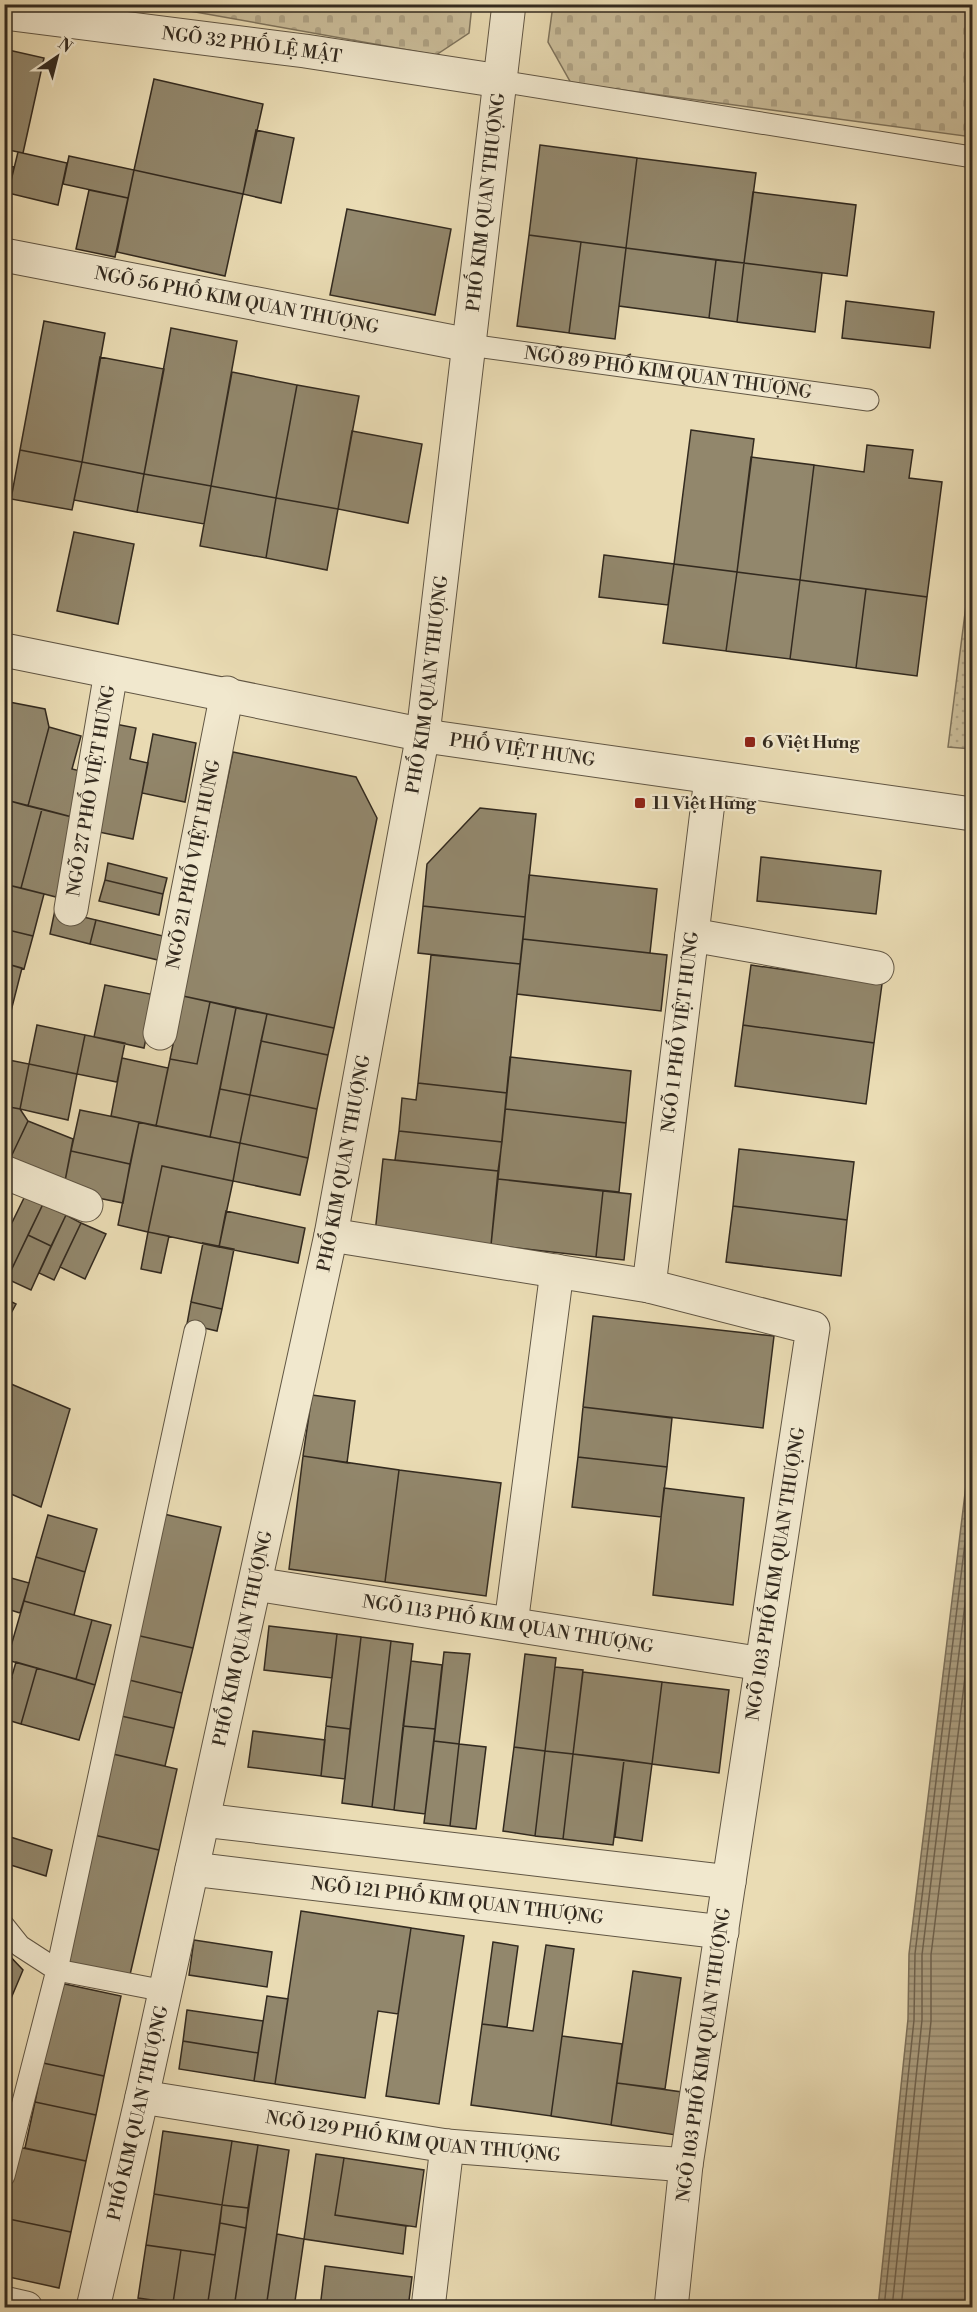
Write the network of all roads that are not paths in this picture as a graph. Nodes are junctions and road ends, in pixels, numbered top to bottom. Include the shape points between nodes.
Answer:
1 (509, 4) edge
2 (4, 13) edge
3 (500, 81) junction
4 (972, 158) edge
5 (4, 255) edge
6 (469, 345) junction
7 (868, 400) dead end
8 (4, 650) edge
9 (111, 672) junction
10 (227, 693) junction
11 (423, 734) junction
12 (711, 778) junction
13 (972, 814) edge
14 (70, 909) dead end
15 (692, 935) junction
16 (877, 968) dead end
17 (160, 1034) dead end
18 (4, 1172) edge
19 (86, 1205) dead end
20 (331, 1235) junction
21 (557, 1272) junction
22 (649, 1286) junction
23 (195, 1331) dead end
24 (255, 1584) junction
25 (511, 1624) junction
26 (762, 1664) junction
27 (203, 1820) junction
28 (192, 1869) junction
29 (729, 1882) junction
30 (4, 1926) edge
31 (722, 1932) junction
32 (57, 1970) junction
33 (165, 1991) junction
34 (142, 2097) junction
35 (447, 2146) junction
36 (686, 2165) junction
37 (4, 2176) edge
38 (4, 2303) edge
39 (26, 2307) edge
40 (93, 2307) edge
41 (428, 2307) edge
42 (671, 2307) edge

1 - 3 street, PHỐ KIM QUAN THƯỢNG
2 - 3 street, NGÕ 32 PHỐ LỆ MẬT via 305,51
3 - 4 lane
3 - 6 street, PHỐ KIM QUAN THƯỢNG
5 - 6 street, NGÕ 56 PHỐ KIM QUAN THƯỢNG
6 - 7 lane, NGÕ 89 PHỐ KIM QUAN THƯỢNG
6 - 11 street, PHỐ KIM QUAN THƯỢNG
8 - 9 street, PHỐ VIỆT HƯNG
9 - 10 street, PHỐ VIỆT HƯNG
9 - 14 street, NGÕ 27 PHỐ VIỆT HƯNG
10 - 11 street, PHỐ VIỆT HƯNG
10 - 17 street, NGÕ 21 PHỐ VIỆT HƯNG
11 - 12 street, PHỐ VIỆT HƯNG
11 - 20 street, PHỐ KIM QUAN THƯỢNG
12 - 13 street, PHỐ VIỆT HƯNG
12 - 15 street, NGÕ 1 PHỐ VIỆT HƯNG
15 - 16 street
15 - 22 street, NGÕ 1 PHỐ VIỆT HƯNG
18 - 19 street
20 - 21 street, NGÕ 103 PHỐ KIM QUAN THƯỢNG
20 - 24 street, PHỐ KIM QUAN THƯỢNG
21 - 22 street, NGÕ 103 PHỐ KIM QUAN THƯỢNG
21 - 25 street
22 - 26 street, NGÕ 103 PHỐ KIM QUAN THƯỢNG via 813,1328
23 - 32 lane
24 - 25 street, NGÕ 113 PHỐ KIM QUAN THƯỢNG
24 - 27 street, PHỐ KIM QUAN THƯỢNG
25 - 26 street, NGÕ 113 PHỐ KIM QUAN THƯỢNG
26 - 29 street, NGÕ 103 PHỐ KIM QUAN THƯỢNG
27 - 28 street, PHỐ KIM QUAN THƯỢNG
27 - 29 street
28 - 31 street, NGÕ 121 PHỐ KIM QUAN THƯỢNG
28 - 33 street, PHỐ KIM QUAN THƯỢNG
29 - 31 street, NGÕ 103 PHỐ KIM QUAN THƯỢNG
30 - 32 lane via 20,1946
31 - 36 street, NGÕ 103 PHỐ KIM QUAN THƯỢNG
32 - 33 lane
32 - 37 lane
33 - 34 street, PHỐ KIM QUAN THƯỢNG
34 - 35 street, NGÕ 129 PHỐ KIM QUAN THƯỢNG
34 - 40 street, PHỐ KIM QUAN THƯỢNG
35 - 36 street, NGÕ 129 PHỐ KIM QUAN THƯỢNG
35 - 41 street
36 - 42 street, NGÕ 103 PHỐ KIM QUAN THƯỢNG
38 - 39 street

